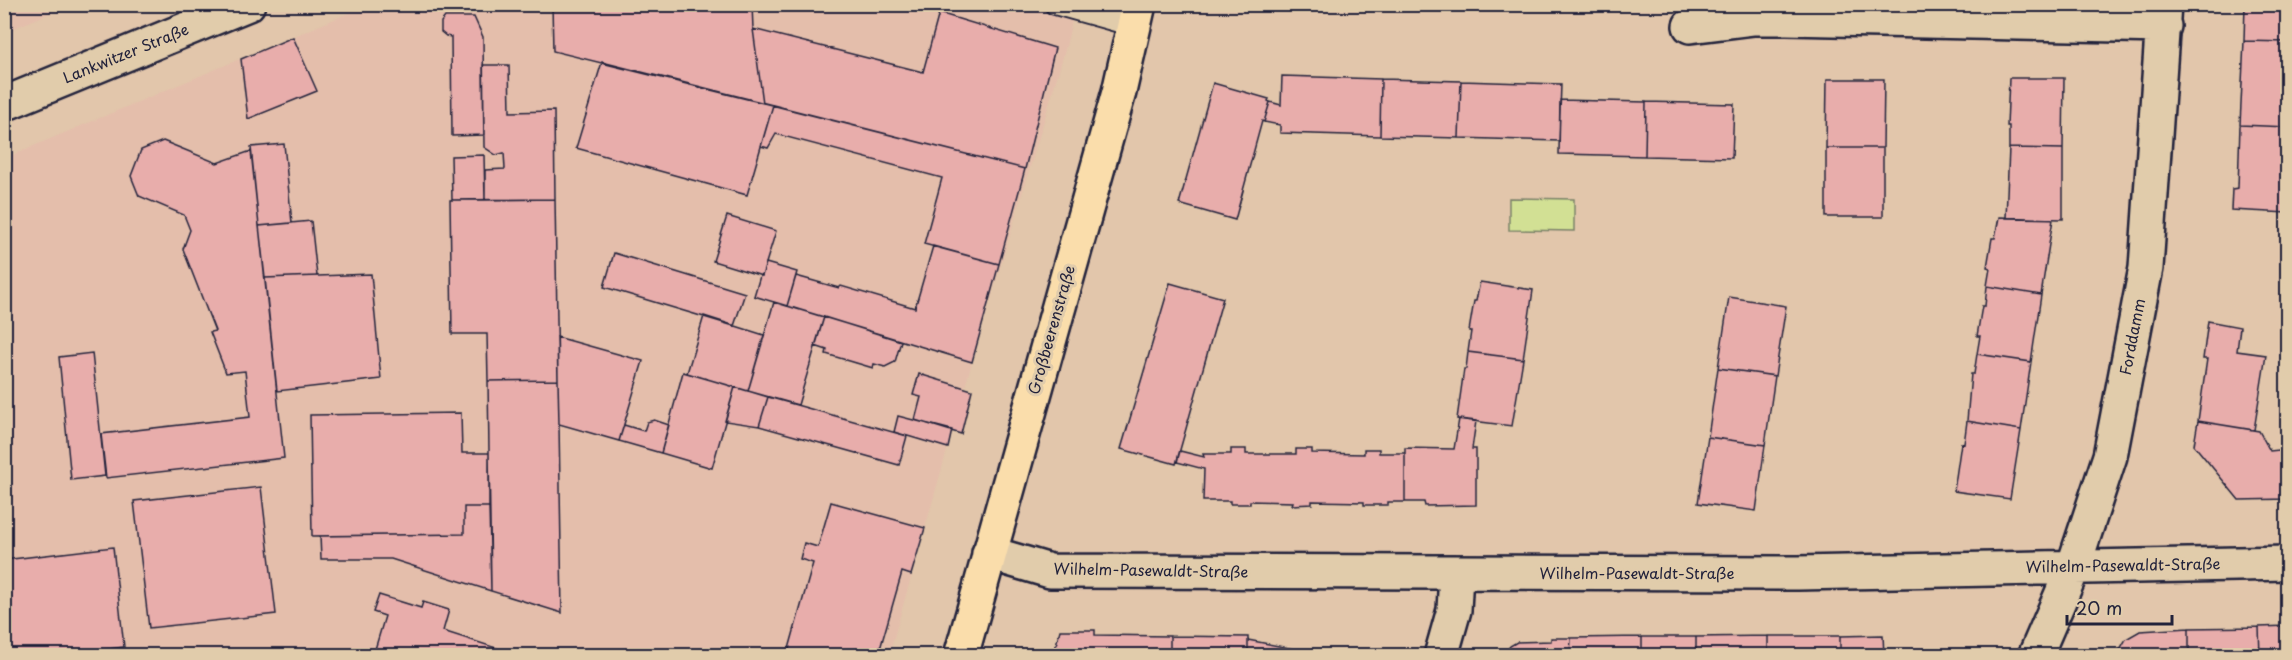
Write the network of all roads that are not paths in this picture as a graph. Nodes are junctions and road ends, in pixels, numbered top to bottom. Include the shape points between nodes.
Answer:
1 (248, 4) edge
2 (1055, 4) edge
3 (1137, 15) edge
4 (2164, 15) edge
5 (1690, 26) dead end
6 (4, 104) edge
7 (990, 552) junction
8 (2288, 562) edge
9 (2073, 568) junction
10 (1456, 574) junction
11 (961, 656) edge
12 (1441, 656) edge
13 (2035, 656) edge

1 - 6 street, Lankwitzer Straße
2 - 3 lane
3 - 7 main road, Großbeerenstraße
4 - 5 street via 1754,18
4 - 9 street, Forddamm via 2146,268 2110,456
7 - 10 street, Wilhelm-Pasewaldt-Straße via 1050,571
7 - 11 main road, Großbeerenstraße
8 - 9 street, Wilhelm-Pasewaldt-Straße
9 - 10 street, Wilhelm-Pasewaldt-Straße
9 - 13 street, Forddamm
10 - 12 street via 1454,610

